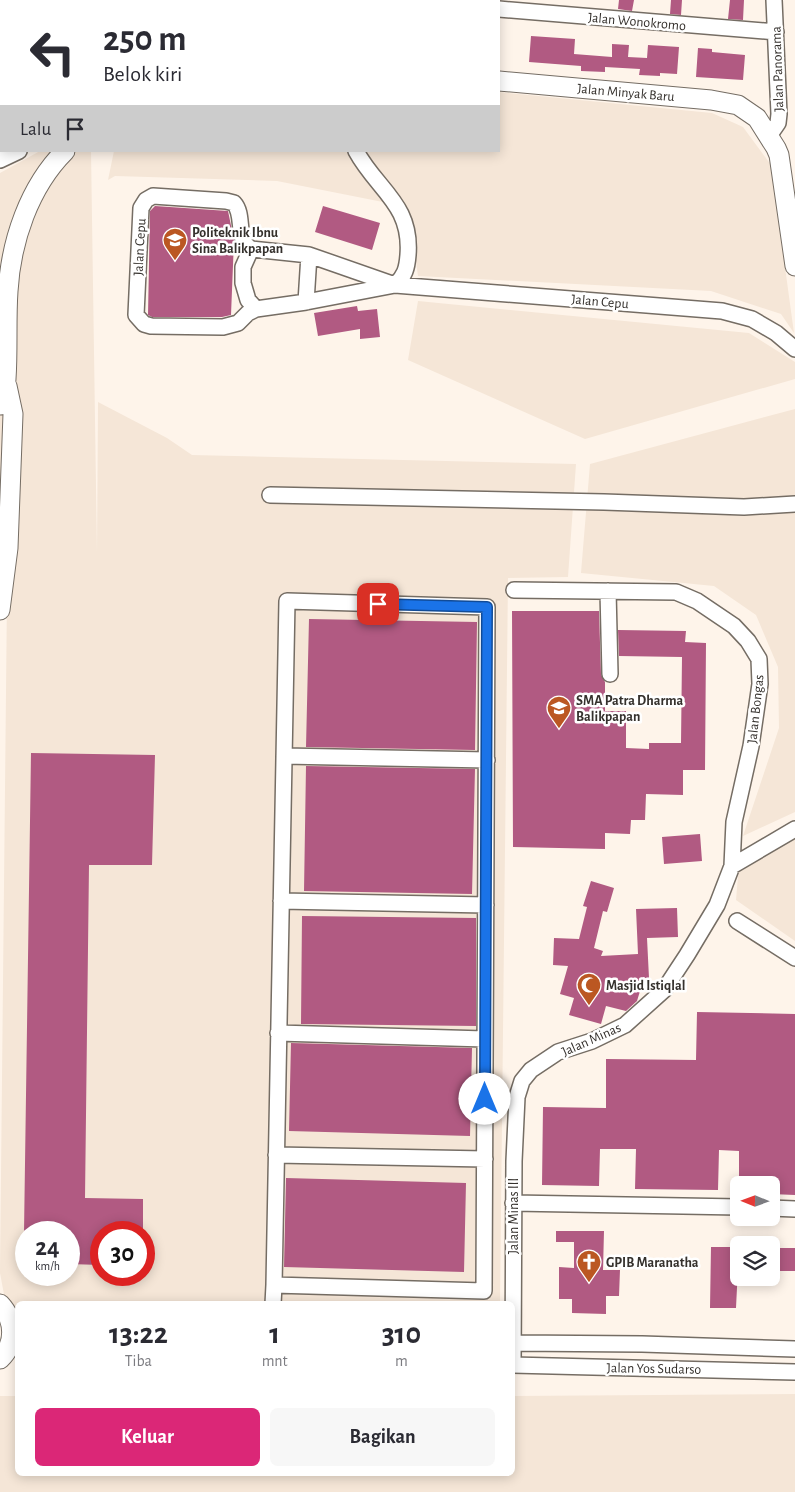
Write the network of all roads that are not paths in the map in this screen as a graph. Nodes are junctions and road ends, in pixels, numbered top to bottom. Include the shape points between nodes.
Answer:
1 (774, 0) edge
2 (500, 9) edge
3 (776, 32) junction
4 (500, 81) edge
5 (751, 113) junction
6 (769, 136) junction
7 (17, 152) edge
8 (64, 152) edge
9 (356, 152) edge
10 (0, 160) edge
11 (779, 164) junction
12 (251, 249) junction
13 (309, 255) junction
14 (795, 266) edge
15 (395, 285) junction
16 (306, 302) junction
17 (256, 309) junction
18 (795, 349) edge
19 (6, 380) junction
20 (0, 405) edge
21 (270, 495) dead end
22 (795, 504) edge
23 (514, 590) dead end
24 (608, 591) junction
25 (0, 610) edge
26 (610, 674) dead end
27 (284, 756) junction
28 (487, 760) junction
29 (795, 829) edge
30 (732, 866) junction
31 (281, 901) junction
32 (486, 905) junction
33 (717, 905) joint
34 (737, 920) dead end
35 (795, 958) edge
36 (278, 1033) junction
37 (485, 1039) junction
38 (530, 1070) joint
39 (276, 1155) junction
40 (485, 1159) junction
41 (513, 1202) junction
42 (730, 1207) edge
43 (780, 1208) edge
44 (795, 1209) edge
45 (274, 1285) junction
46 (273, 1301) edge
47 (513, 1301) edge
48 (0, 1304) edge
49 (15, 1330) edge
50 (515, 1343) edge
51 (795, 1349) edge
52 (0, 1359) edge
53 (515, 1365) edge
54 (795, 1372) edge

1 - 3 street, Jalan Panorama
2 - 3 street, Jalan Wonokromo
3 - 6 street, Jalan Panorama via 779,114 778,124
4 - 5 main road, Jalan Minyak Baru via 711,100 738,105
5 - 6 main road, Jalan Minyak Baru
5 - 11 main road, Jalan Minyak Baru
6 - 11 main road, Jalan Minyak Baru via 779,155
7 - 10 street
8 - 19 main road via 51,164 31,198 19,230 8,289
9 - 15 street via 392,198 406,227 406,270
11 - 14 main road, Jalan Minyak Baru
12 - 13 street, Jalan Cepu
12 - 17 street via 243,268 243,283 248,300
12 - 17 street, Jalan Cepu via 243,240 234,203 226,200 149,198 141,208 136,315 144,324 151,326 223,327 238,323
13 - 15 street, Jalan Cepu
13 - 16 street
15 - 16 street, Jalan Cepu
15 - 18 street, Jalan Cepu via 722,311 752,319
16 - 17 street, Jalan Cepu
19 - 20 main road
19 - 25 main road via 13,414 8,548
21 - 22 street via 744,507
23 - 24 street, Jalan Bongas
24 - 26 street
24 - 30 street, Jalan Bongas via 676,592 690,598 734,626 759,658 760,684 751,746 734,822
27 - 28 street
27 - 28 street via 286,601 487,607
27 - 31 street
28 - 32 street
29 - 30 street
30 - 33 street, Jalan Bongas
31 - 32 street
31 - 36 street
32 - 37 street
33 - 38 street, Jalan Minas via 664,990 625,1025 592,1041 558,1052
34 - 35 street
36 - 37 street
36 - 39 street
37 - 40 street
38 - 41 street, Jalan Minas III via 517,1097
39 - 40 street
39 - 45 street
40 - 45 street via 484,1291
41 - 42 street
41 - 47 street, Jalan Minas III
43 - 44 street
45 - 46 street
48 - 49 main road
49 - 52 main road
50 - 51 street
53 - 54 street, Jalan Yos Sudarso

